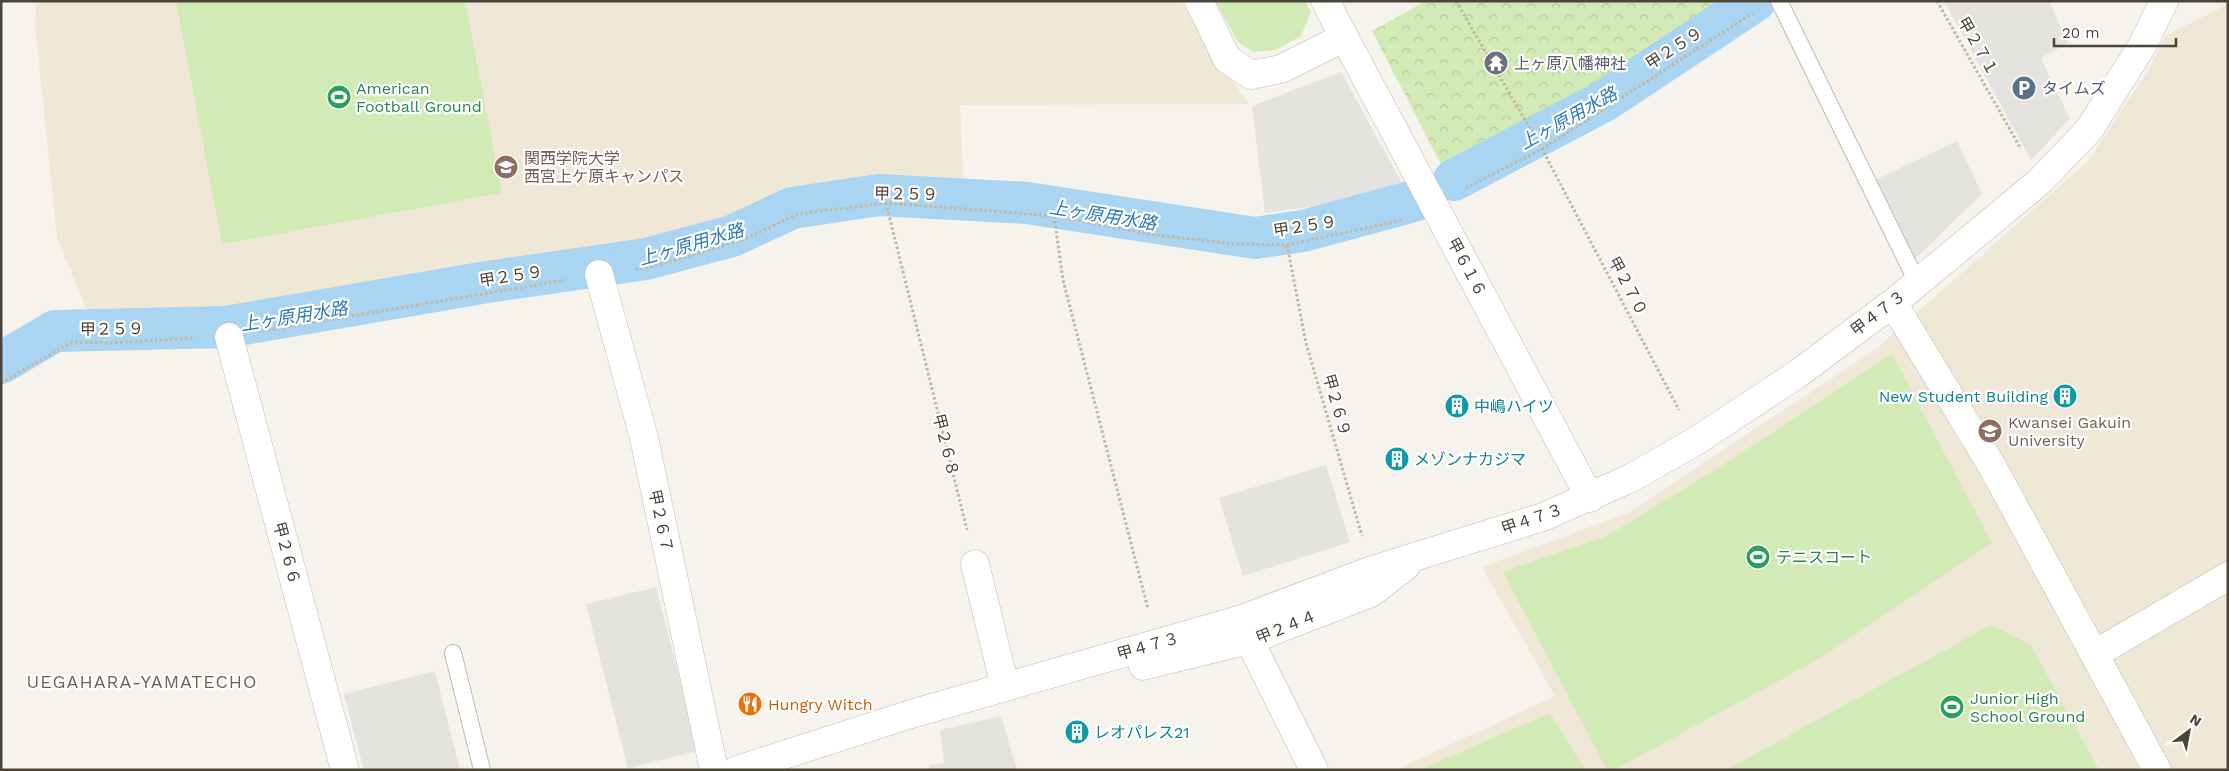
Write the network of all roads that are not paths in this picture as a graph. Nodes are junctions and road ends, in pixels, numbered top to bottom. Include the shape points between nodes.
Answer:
1 (1200, 1) edge
2 (1325, 1) edge
3 (1779, 1) edge
4 (2164, 1) edge
5 (1343, 38) junction
6 (599, 274) road end
7 (1917, 282) junction
8 (1893, 303) junction
9 (229, 336) road end
10 (1590, 498) junction
11 (1419, 556) junction
12 (975, 564) road end
13 (2228, 576) edge
14 (1249, 640) junction
15 (453, 653) dead end
16 (2095, 654) junction
17 (1034, 679) junction
18 (1006, 686) junction
19 (345, 770) edge
20 (482, 770) edge
21 (714, 770) edge
22 (737, 770) edge
23 (1314, 770) edge
24 (2157, 770) edge

1 - 5 street via 1227,59 1250,74 1281,69
2 - 5 street, 甲６１６
3 - 7 lane
4 - 7 street, 甲４７３ via 2142,46 2089,130 2040,182
5 - 10 street, 甲６１６
6 - 21 street, 甲２６７ via 644,438
7 - 8 street, 甲４７３
8 - 10 street, 甲４７３ via 1796,375 1696,442
8 - 16 street via 1992,466
9 - 19 street, 甲２６６
10 - 11 street, 甲４７３ via 1543,517
11 - 14 street, 甲２４４ via 1371,593
11 - 17 street, 甲４７３ via 1372,570 1239,620
12 - 18 street
13 - 16 street
14 - 17 street via 1064,686
14 - 23 street, 甲２４４
15 - 20 lane
16 - 24 street
17 - 18 street, 甲４７３
18 - 22 street, 甲４７３

